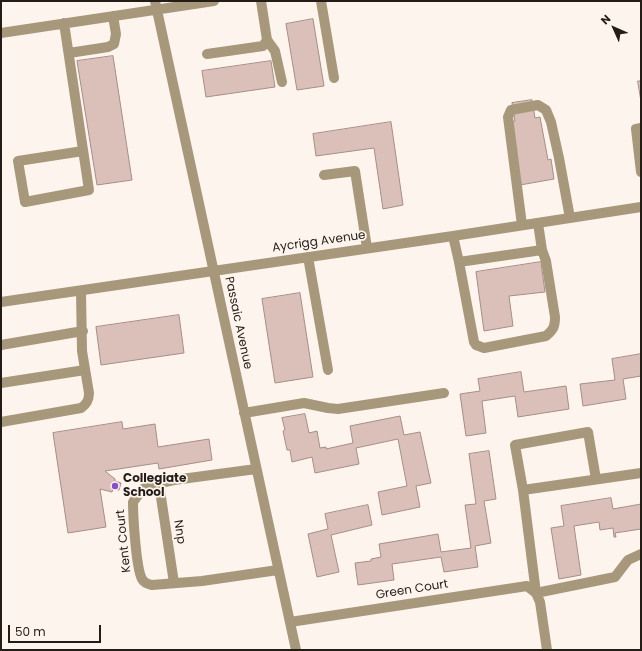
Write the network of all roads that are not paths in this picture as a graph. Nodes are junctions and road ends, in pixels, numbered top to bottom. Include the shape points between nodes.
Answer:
1 (214, 1) edge
2 (261, 1) edge
3 (321, 1) edge
4 (156, 5) edge
5 (113, 16) junction
6 (64, 24) junction
7 (1, 33) edge
8 (267, 40) junction
9 (69, 53) junction
10 (207, 54) dead end
11 (334, 78) dead end
12 (282, 82) dead end
13 (641, 128) edge
14 (83, 151) junction
15 (641, 172) edge
16 (324, 175) dead end
17 (641, 207) edge
18 (570, 218) junction
19 (538, 223) junction
20 (522, 226) junction
21 (453, 236) junction
22 (367, 248) junction
23 (542, 250) junction
24 (308, 257) junction
25 (458, 262) junction
26 (214, 271) junction
27 (81, 291) junction
28 (1, 302) edge
29 (82, 331) junction
30 (1, 345) edge
31 (85, 370) junction
32 (328, 370) dead end
33 (1, 383) edge
34 (444, 393) dead end
35 (244, 413) junction
36 (1, 422) edge
37 (256, 468) junction
38 (641, 473) edge
39 (596, 479) junction
40 (159, 484) junction
41 (523, 490) junction
42 (641, 554) edge
43 (278, 570) junction
44 (174, 583) junction
45 (536, 593) junction
46 (290, 622) junction
47 (296, 650) edge
48 (547, 650) edge

1 - 4 street
2 - 8 street
3 - 11 street
4 - 5 street
4 - 26 street, Passaic Avenue
5 - 6 street
5 - 9 street via 116,34 114,44
6 - 7 street
6 - 9 street
8 - 10 street via 263,46
8 - 12 street via 275,51
9 - 14 street
13 - 15 street via 636,129
14 - 14 street via 89,190 25,202 18,161
16 - 22 street via 355,171
17 - 18 street, Aycrigg Avenue
18 - 19 street, Aycrigg Avenue
18 - 20 street via 551,122 546,110 538,105 511,110 508,116
19 - 20 street, Aycrigg Avenue
19 - 23 street
20 - 21 street, Aycrigg Avenue
21 - 22 street, Aycrigg Avenue
21 - 25 street
22 - 24 street, Aycrigg Avenue
23 - 25 street
23 - 25 street via 555,317 554,329 546,336 484,348 474,342
24 - 26 street, Aycrigg Avenue
24 - 32 street
26 - 27 street, Aycrigg Avenue
26 - 35 street, Passaic Avenue
27 - 28 street, Aycrigg Avenue
27 - 29 street
29 - 30 street
29 - 31 street
31 - 33 street
31 - 36 street via 89,399 86,405
34 - 35 street via 338,408 304,403
35 - 37 street, Passaic Avenue
37 - 40 street, Kent Court
37 - 43 street, Passaic Avenue
38 - 39 street
39 - 41 street
39 - 41 street via 588,432 516,445
40 - 44 street, Nnp
40 - 44 street, Kent Court via 147,486 133,502 138,567 145,583
41 - 45 street
42 - 45 street via 628,560 615,577
43 - 44 street
43 - 46 street, Passaic Avenue
45 - 46 street, Green Court via 526,586
45 - 48 street via 540,602
46 - 47 street, Passaic Avenue

